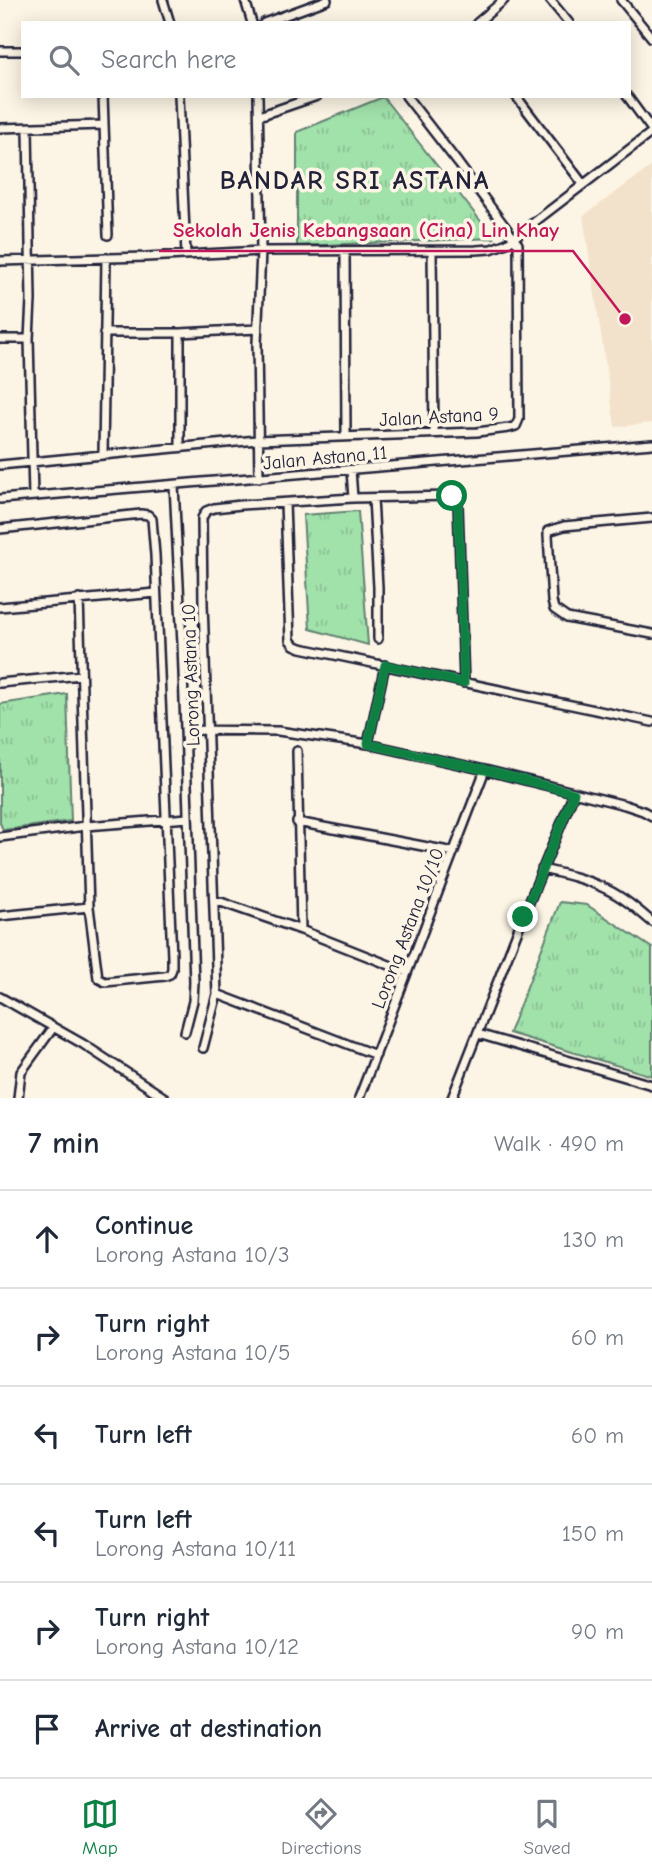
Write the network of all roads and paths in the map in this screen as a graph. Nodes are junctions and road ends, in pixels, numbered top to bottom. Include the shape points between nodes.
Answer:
1 (163, 0) edge
2 (245, 0) edge
3 (327, 0) edge
4 (504, 0) edge
5 (550, 0) edge
6 (621, 0) edge
7 (169, 21) edge
8 (251, 21) edge
9 (269, 21) edge
10 (479, 21) edge
11 (567, 21) edge
12 (652, 38) edge
13 (0, 51) edge
14 (21, 51) edge
15 (103, 98) edge
16 (179, 98) edge
17 (258, 98) edge
18 (311, 98) edge
19 (408, 98) edge
20 (518, 98) edge
21 (627, 98) edge
22 (259, 116) junction
23 (104, 125) junction
24 (0, 128) edge
25 (28, 128) junction
26 (652, 131) edge
27 (583, 184) junction
28 (108, 235) dead end
29 (514, 237) junction
30 (261, 251) junction
31 (345, 251) junction
32 (432, 251) junction
33 (186, 255) junction
34 (106, 258) junction
35 (0, 261) edge
36 (30, 261) junction
37 (257, 329) junction
38 (104, 333) junction
39 (180, 333) junction
40 (29, 339) junction
41 (0, 340) edge
42 (434, 433) junction
43 (346, 436) junction
44 (257, 440) junction
45 (652, 444) edge
46 (180, 447) junction
47 (103, 455) junction
48 (31, 462) junction
49 (0, 465) edge
50 (351, 470) junction
51 (259, 478) junction
52 (174, 485) junction
53 (33, 496) junction
54 (353, 498) junction
55 (373, 498) junction
56 (0, 499) edge
57 (285, 503) junction
58 (652, 518) edge
59 (0, 529) edge
60 (156, 593) junction
61 (79, 599) junction
62 (0, 607) edge
63 (652, 634) edge
64 (378, 639) dead end
65 (385, 665) junction
66 (81, 675) junction
67 (0, 683) edge
68 (464, 683) junction
69 (652, 722) edge
70 (186, 730) junction
71 (207, 730) junction
72 (368, 744) junction
73 (297, 751) dead end
74 (485, 770) junction
75 (574, 793) junction
76 (652, 816) edge
77 (188, 818) junction
78 (166, 820) junction
79 (298, 822) junction
80 (86, 826) junction
81 (0, 837) edge
82 (454, 852) junction
83 (542, 869) junction
84 (215, 900) junction
85 (89, 907) junction
86 (0, 916) edge
87 (652, 922) edge
88 (300, 930) junction
89 (407, 972) junction
90 (217, 994) junction
91 (0, 998) edge
92 (53, 1028) junction
93 (185, 1032) dead end
94 (478, 1034) junction
95 (203, 1048) dead end
96 (376, 1055) junction
97 (652, 1085) edge
98 (18, 1098) edge
99 (165, 1098) edge
100 (359, 1098) edge
101 (452, 1098) edge

1 - 7 street
2 - 8 street
3 - 9 street
4 - 10 street
5 - 11 street
6 - 12 street
13 - 14 street
15 - 23 street
16 - 33 street
17 - 22 street
18 - 22 street
19 - 29 street
20 - 27 street
21 - 26 street
22 - 30 street
23 - 25 street
23 - 28 street
24 - 25 street
25 - 36 street
26 - 27 street
27 - 29 street
29 - 32 street via 491,249
29 - 42 street, Jalan Astana 9 via 519,250 519,419 509,428
30 - 31 street
30 - 33 street
30 - 37 street
31 - 32 street
31 - 43 street
32 - 42 street
33 - 34 street
34 - 36 street
34 - 38 street
35 - 36 street
36 - 40 street
37 - 39 street
37 - 44 street
38 - 39 street
38 - 47 street
39 - 46 street
40 - 41 street
40 - 48 street
42 - 43 street, Jalan Astana 9
43 - 44 street, Jalan Astana 9
44 - 46 street, Jalan Astana 9
44 - 51 street
45 - 50 street, Jalan Astana 11
46 - 47 street, Jalan Astana 9
47 - 48 street, Jalan Astana 9
48 - 49 street, Jalan Astana 9
48 - 53 street
50 - 51 street, Jalan Astana 11
50 - 54 street
51 - 52 street, Jalan Astana 11
52 - 53 street, Jalan Astana 11
52 - 70 street
53 - 56 street, Jalan Astana 11
54 - 55 street, Lorong Astana 10
54 - 57 street, Lorong Astana 10
55 - 64 street
55 - 68 street, Lorong Astana 10 via 457,499
57 - 65 street via 290,640 301,648
57 - 71 street, Lorong Astana 10 via 214,508 202,518
58 - 63 street via 564,526 548,535 554,609 568,618
59 - 60 street via 148,515 153,525
60 - 61 street
60 - 78 street
61 - 62 street
61 - 66 street
65 - 68 street
65 - 72 street
66 - 67 street
66 - 80 street
68 - 69 street
70 - 71 street
70 - 77 street
71 - 72 street via 278,731
71 - 84 street, Lorong Astana 10
72 - 74 street
73 - 79 street
74 - 75 street
74 - 82 street, Lorong Astana 10/10
75 - 76 street
75 - 83 street
77 - 78 street
77 - 93 street via 194,982
78 - 80 street
78 - 85 street via 170,974 105,982 98,978
79 - 82 street
79 - 88 street
80 - 81 street
80 - 85 street
82 - 89 street, Lorong Astana 10/10
83 - 87 street via 608,889
83 - 94 street
84 - 88 street
84 - 90 street, Lorong Astana 10
85 - 86 street
88 - 89 street
89 - 96 street, Lorong Astana 10/10
90 - 95 street, Lorong Astana 10
90 - 96 street
91 - 92 street
92 - 98 street via 21,1072
92 - 99 street
94 - 97 street
94 - 101 street
96 - 100 street, Lorong Astana 10/10

